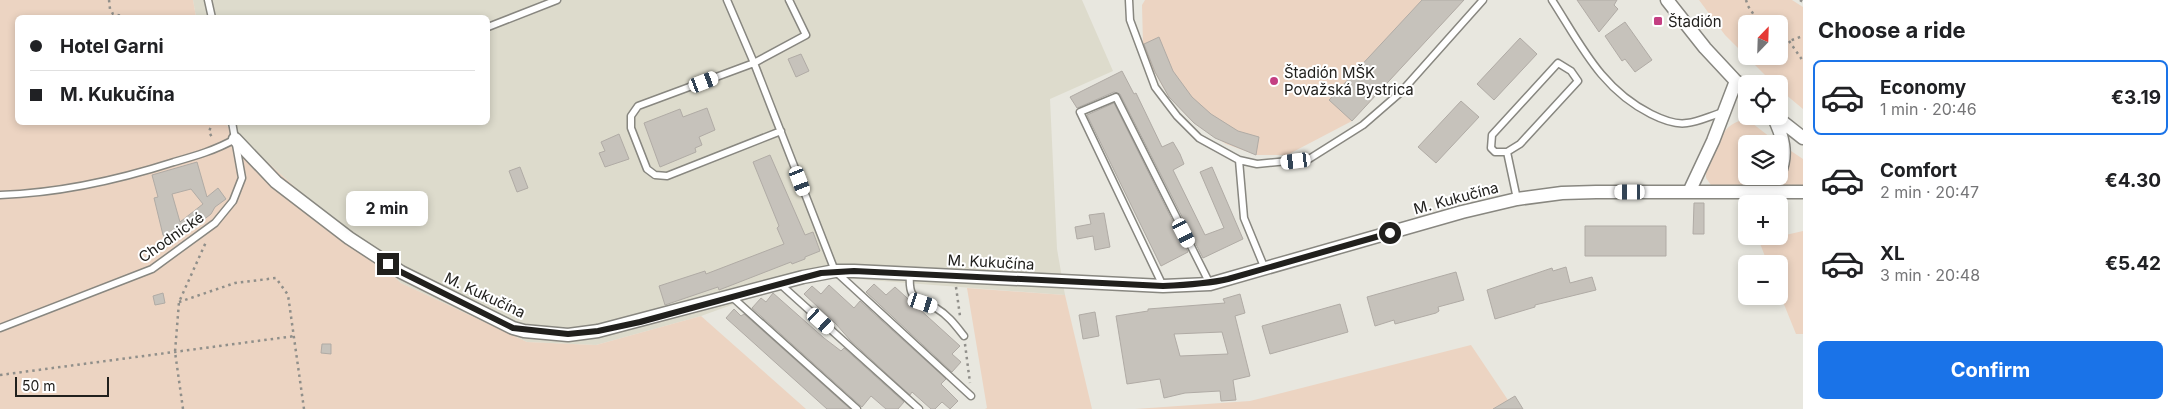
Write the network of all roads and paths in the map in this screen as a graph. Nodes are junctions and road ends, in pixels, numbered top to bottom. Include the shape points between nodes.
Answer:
1 (109, 0) edge
2 (208, 0) edge
3 (557, 0) edge
4 (727, 0) edge
5 (789, 0) edge
6 (1129, 0) edge
7 (1483, 0) edge
8 (1552, 0) edge
9 (1667, 0) edge
10 (1746, 0) edge
11 (118, 15) edge
12 (211, 15) edge
13 (1754, 15) edge
14 (490, 26) edge
15 (1803, 36) edge
16 (1788, 41) joint
17 (1803, 61) edge
18 (754, 63) junction
19 (1736, 82) joint
20 (1724, 112) junction
21 (210, 125) edge
22 (232, 125) edge
23 (1786, 125) edge
24 (780, 131) junction
25 (1803, 138) edge
26 (230, 141) junction
27 (1507, 152) junction
28 (1239, 160) junction
29 (1768, 185) edge
30 (1689, 192) junction
31 (1761, 192) junction
32 (1803, 192) edge
33 (0, 195) edge
34 (1517, 199) junction
35 (215, 223) junction
36 (1265, 269) junction
37 (834, 272) junction
38 (910, 274) junction
39 (779, 283) junction
40 (1210, 284) junction
41 (1163, 286) junction
42 (732, 297) junction
43 (179, 302) junction
44 (0, 328) edge
45 (295, 336) junction
46 (964, 336) dead end
47 (176, 352) junction
48 (0, 375) edge
49 (971, 396) dead end
50 (183, 409) edge
51 (304, 409) edge
52 (857, 409) edge
53 (919, 409) edge

1 - 11 path via 110,9
2 - 12 lane
3 - 14 lane
4 - 18 lane
5 - 18 lane via 806,35
6 - 28 lane via 1130,20 1155,87 1199,138
7 - 28 lane via 1401,92 1330,148 1309,159 1257,164
8 - 20 lane via 1595,68 1634,105 1680,124
9 - 19 street
10 - 13 path
15 - 16 path
16 - 17 path
18 - 24 lane
18 - 24 lane via 638,106 631,116 631,128 647,169 655,175 667,176
19 - 20 street
20 - 30 street
21 - 26 path via 209,132 214,140
22 - 26 lane, Chodnické
23 - 25 street
24 - 37 lane
26 - 33 lane via 129,176 33,194
26 - 35 lane, Chodnické via 242,178 233,201
26 - 42 street, M. Kukučína via 276,182 401,272 513,328 548,334 582,334
27 - 27 lane via 1520,144 1578,81 1571,71 1558,64 1492,135 1491,148 1495,152
27 - 34 lane
28 - 36 lane via 1244,218
29 - 31 street
30 - 31 street, M. Kukučína
30 - 34 street, M. Kukučína via 1562,193
31 - 32 street, M. Kukučína
34 - 36 street, M. Kukučína
35 - 43 path
35 - 44 lane, Chodnické via 152,270
36 - 40 street, M. Kukučína
37 - 38 street, M. Kukučína
37 - 39 street, M. Kukučína
37 - 49 lane
38 - 41 street, M. Kukučína
38 - 46 lane via 909,288 914,296 935,307
39 - 42 street, M. Kukučína
39 - 53 lane
40 - 41 street, M. Kukučína
40 - 41 lane via 1116,97 1080,112
42 - 52 lane
43 - 45 path via 235,283 276,278 288,295
43 - 47 path
45 - 47 path
45 - 51 path
47 - 48 path
47 - 50 path

